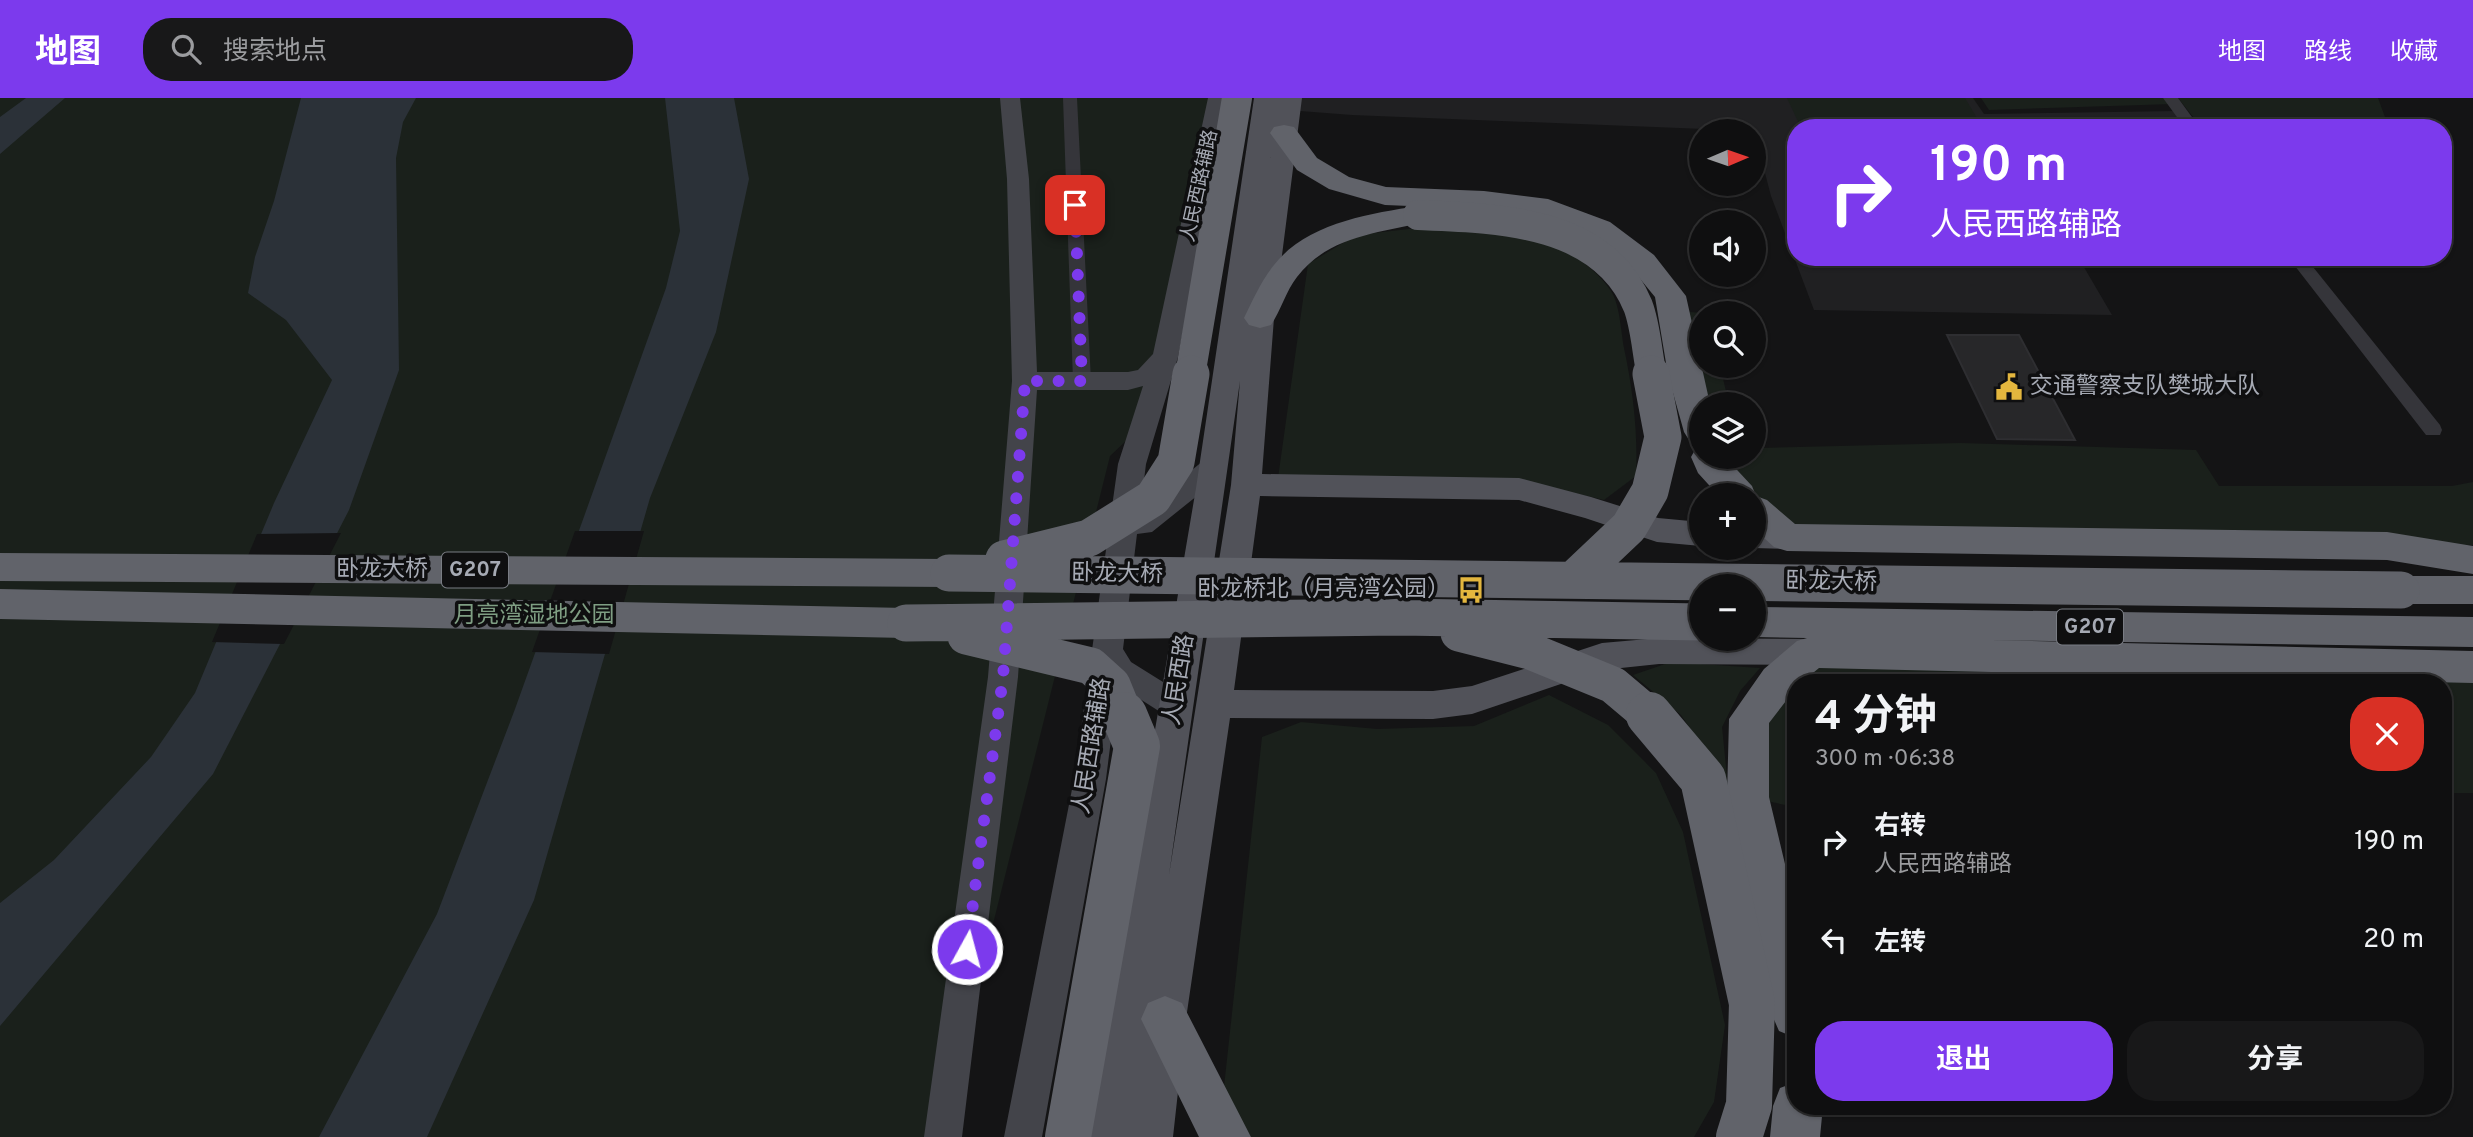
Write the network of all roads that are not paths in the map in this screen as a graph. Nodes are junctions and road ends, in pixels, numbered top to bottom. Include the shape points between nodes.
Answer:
1 (1010, 98) edge
2 (1070, 98) edge
3 (1218, 98) edge
4 (1237, 98) edge
5 (1266, 98) edge
6 (1290, 98) edge
7 (2170, 98) edge
8 (2186, 119) edge
9 (1284, 133) junction
10 (2303, 266) edge
11 (1259, 318) junction
12 (1165, 357) junction
13 (1025, 381) junction
14 (1082, 381) junction
15 (1128, 381) junction
16 (1690, 392) edge
17 (1146, 422) junction
18 (2434, 430) dead end
19 (1213, 468) junction
20 (1715, 469) edge
21 (1728, 483) edge
22 (1246, 485) junction
23 (1689, 533) edge
24 (1770, 536) edge
25 (1121, 543) junction
26 (2386, 545) junction
27 (2473, 545) edge
28 (2473, 560) edge
29 (0, 567) edge
30 (949, 573) junction
31 (1573, 580) junction
32 (2473, 590) edge
33 (0, 604) edge
34 (1400, 617) junction
35 (1689, 622) edge
36 (1766, 622) edge
37 (905, 623) junction
38 (2473, 632) edge
39 (1107, 649) junction
40 (1811, 652) junction
41 (2473, 667) edge
42 (1215, 704) junction
43 (1176, 706) junction
44 (1787, 974) edge
45 (1165, 1019) junction
46 (1797, 1115) edge
47 (943, 1137) edge
48 (1023, 1137) edge
49 (1068, 1137) edge
50 (1108, 1137) edge
51 (1151, 1137) edge
52 (1226, 1137) edge
53 (1739, 1137) edge
54 (1795, 1137) edge

1 - 13 street via 1018,179
2 - 14 street
3 - 12 street, 人民西路辅路
4 - 30 highway, bridge via 1177,462 1153,498 1089,538
5 - 19 main road, 人民西路
6 - 9 main road, 人民西路
7 - 8 street
9 - 11 main road, 人民西路
9 - 16 highway via 1307,164 1339,183 1385,196 1548,208 1600,228 1643,262 1670,296
10 - 18 street
11 - 22 main road, 人民西路
11 - 31 highway, bridge via 1286,270 1320,242 1369,222 1418,215 1497,218 1553,231 1585,246 1620,272 1639,308 1663,437 1650,491 1629,527
12 - 15 street via 1146,377
12 - 17 street, 人民西路辅路
13 - 14 street
13 - 47 street via 1003,677
14 - 15 street
15 - 17 street via 1147,401
17 - 25 street, 人民西路辅路 via 1132,464
19 - 25 street
19 - 43 main road, 人民西路
20 - 21 highway
22 - 23 main road via 1519,489 1657,530
22 - 42 main road, 人民西路
24 - 26 highway
25 - 39 street, 人民西路辅路
26 - 27 highway
26 - 28 highway
29 - 30 highway, 卧龙大桥 / G207
30 - 31 highway, 卧龙大桥 / G207, bridge
31 - 32 highway, 卧龙大桥 / G207, bridge
33 - 37 highway, 卧龙大桥 / G207
34 - 35 highway, 卧龙大桥 / G207, bridge
34 - 37 highway, 卧龙大桥 / G207, bridge
34 - 53 highway, bridge via 1530,651 1613,685 1655,720 1703,779 1752,1003 1749,1105
36 - 38 highway, 卧龙大桥 / G207
37 - 49 highway, bridge via 1091,666 1112,685 1137,746
39 - 43 street via 1120,671
39 - 48 street, 人民西路辅路 via 1090,779
40 - 41 highway
40 - 42 main road via 1659,651 1602,657 1472,700 1433,705
40 - 44 highway via 1778,680 1749,719 1748,797
42 - 45 main road, 人民西路
43 - 50 main road, 人民西路
45 - 51 main road, 人民西路
45 - 52 highway
46 - 54 highway

